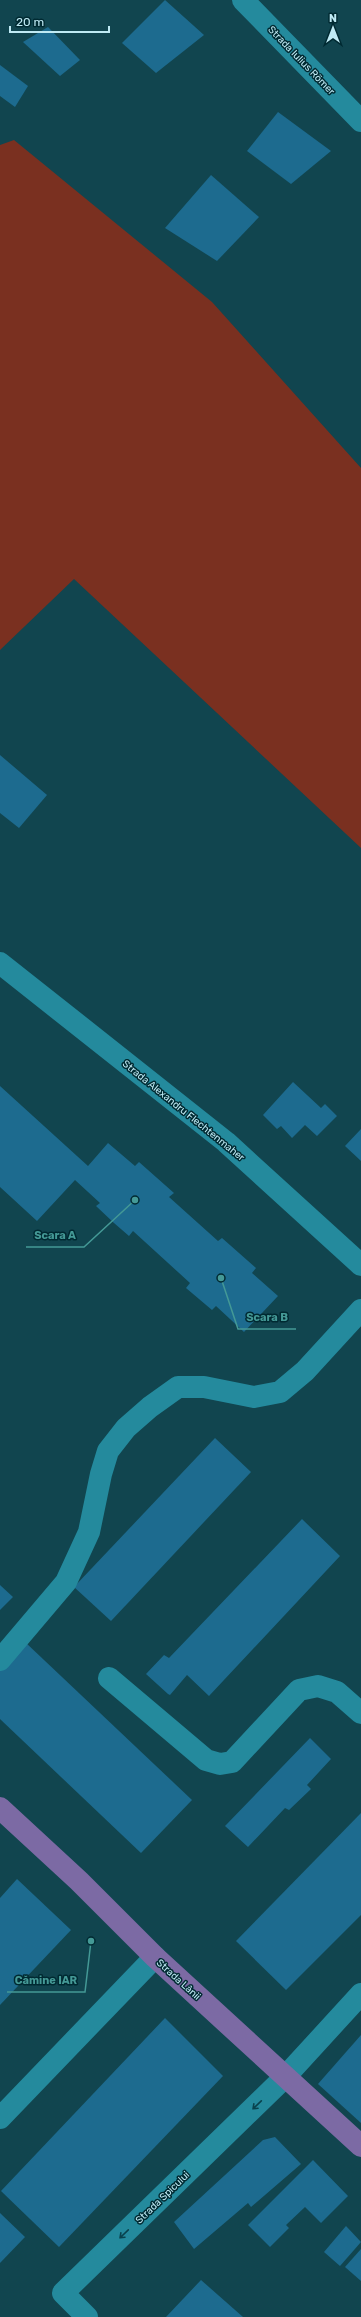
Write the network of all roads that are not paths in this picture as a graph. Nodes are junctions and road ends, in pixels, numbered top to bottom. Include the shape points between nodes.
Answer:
1 (243, 0) edge
2 (361, 121) edge
3 (0, 963) edge
4 (361, 1265) edge
5 (361, 1310) edge
6 (0, 1660) edge
7 (109, 1678) dead end
8 (361, 1713) edge
9 (0, 1808) edge
10 (155, 1957) junction
11 (361, 1994) edge
12 (285, 2077) junction
13 (0, 2118) edge
14 (361, 2146) edge
15 (87, 2317) edge

1 - 2 street, Strada Iulius Römer
3 - 4 street, Strada Alexandru Flechtenmaher via 226,1142
5 - 6 street via 305,1371 280,1392 254,1397 204,1387 178,1387 126,1428 108,1452 89,1532 66,1582
7 - 8 street via 206,1760 220,1764 232,1762 299,1690 318,1686 337,1692
9 - 10 main road, Strada Lânii via 79,1881
10 - 12 main road, Strada Lânii
10 - 13 street
11 - 12 street
12 - 14 main road, Strada Lânii
12 -> 15 street, Strada Spicului via 62,2293

